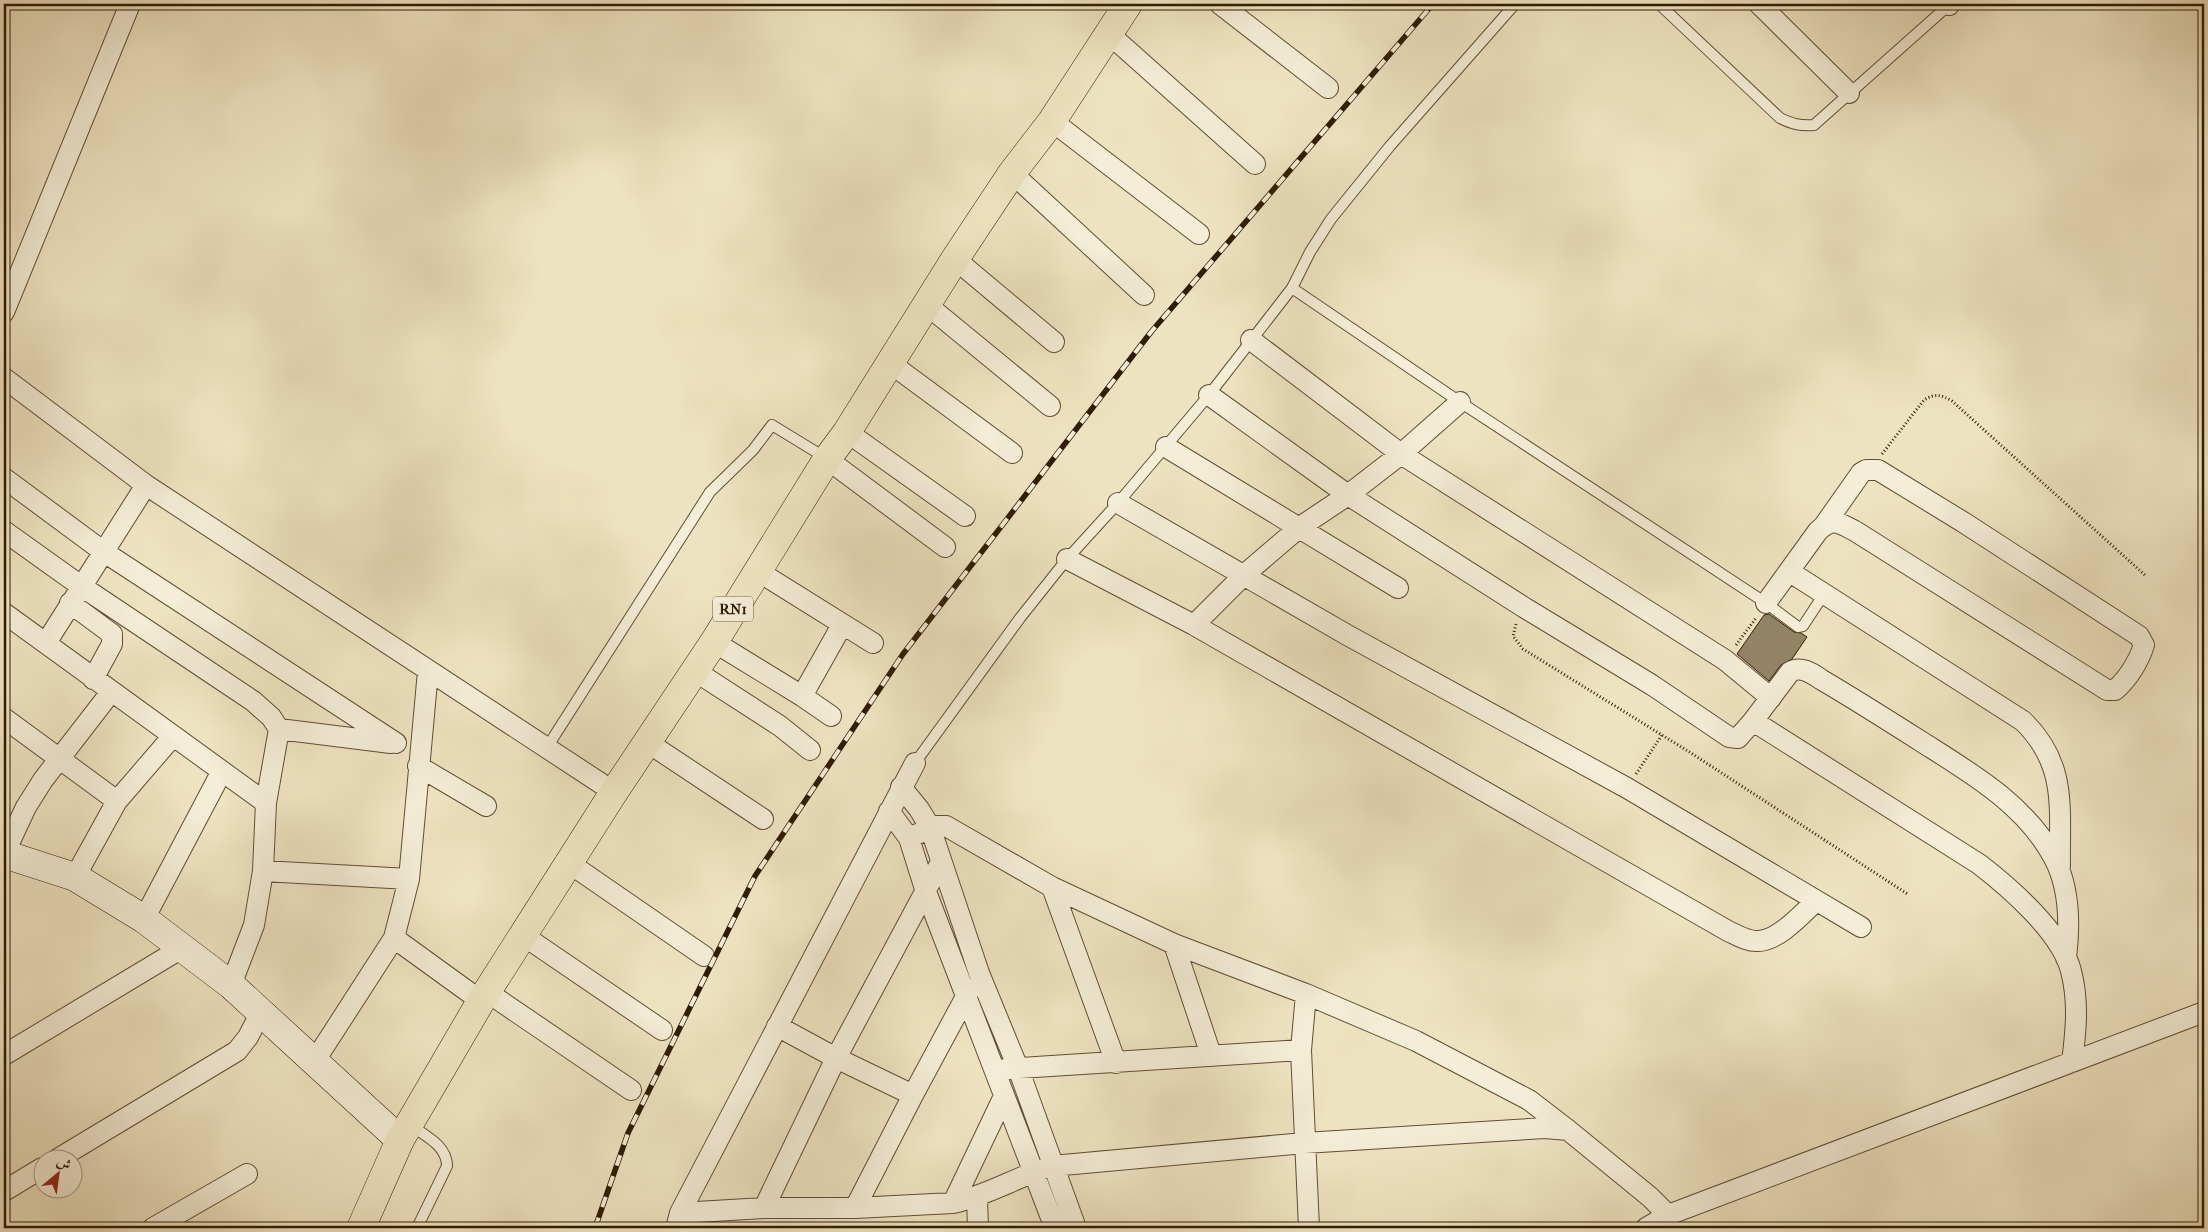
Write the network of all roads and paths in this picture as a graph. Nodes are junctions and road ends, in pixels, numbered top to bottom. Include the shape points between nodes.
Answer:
1 (130, 4) edge
2 (1220, 4) edge
3 (1515, 4) edge
4 (1659, 4) edge
5 (1759, 4) edge
6 (1949, 4) edge
7 (1117, 13) edge
8 (1328, 88) dead end
9 (1849, 93) junction
10 (1052, 121) junction
11 (1255, 164) dead end
12 (1012, 173) junction
13 (1199, 234) dead end
14 (955, 259) junction
15 (1292, 288) junction
16 (1144, 295) dead end
17 (927, 305) junction
18 (4, 312) edge
19 (1251, 340) junction
20 (1054, 342) dead end
21 (890, 363) junction
22 (4, 378) edge
23 (1209, 395) junction
24 (1460, 402) junction
25 (1050, 406) dead end
26 (846, 432) junction
27 (1166, 446) junction
28 (1012, 454) dead end
29 (1401, 454) junction
30 (827, 459) junction
31 (1871, 469) junction
32 (4, 478) edge
33 (146, 485) junction
34 (1348, 495) junction
35 (1118, 504) junction
36 (965, 516) dead end
37 (1300, 527) junction
38 (1823, 527) junction
39 (4, 531) edge
40 (945, 547) dead end
41 (104, 552) junction
42 (1067, 559) junction
43 (756, 570) junction
44 (1790, 572) junction
45 (1244, 574) junction
46 (2146, 576) dead end
47 (81, 586) junction
48 (1398, 588) dead end
49 (1824, 594) junction
50 (70, 603) junction
51 (1766, 603) junction
52 (1525, 608) junction
53 (4, 613) edge
54 (842, 625) junction
55 (1194, 625) junction
56 (714, 642) junction
57 (46, 643) junction
58 (872, 643) dead end
59 (1726, 660) junction
60 (428, 671) junction
61 (695, 671) junction
62 (94, 679) junction
63 (111, 692) junction
64 (802, 696) junction
65 (1771, 698) junction
66 (831, 716) dead end
67 (4, 718) edge
68 (1753, 721) junction
69 (279, 729) junction
70 (1662, 735) junction
71 (173, 736) junction
72 (647, 742) junction
73 (396, 743) junction
74 (546, 748) junction
75 (810, 750) dead end
76 (420, 757) junction
77 (59, 759) junction
78 (915, 763) joint
79 (222, 771) junction
80 (901, 787) junction
81 (1627, 788) junction
82 (614, 792) junction
83 (117, 801) junction
84 (266, 804) junction
85 (486, 806) dead end
86 (889, 810) junction
87 (763, 819) dead end
88 (930, 828) junction
89 (909, 838) junction
90 (4, 854) edge
91 (941, 862) junction
92 (569, 864) junction
93 (263, 871) junction
94 (2060, 873) junction
95 (75, 877) junction
96 (409, 879) junction
97 (1052, 887) junction
98 (925, 889) junction
99 (1909, 895) dead end
100 (1816, 901) junction
101 (144, 919) junction
102 (1861, 927) dead end
103 (524, 936) junction
104 (394, 938) junction
105 (1174, 944) junction
106 (182, 948) junction
107 (704, 956) dead end
108 (2066, 958) junction
109 (979, 973) junction
110 (232, 985) junction
111 (1306, 994) junction
112 (967, 995) junction
113 (484, 996) junction
114 (261, 1012) junction
115 (2204, 1012) edge
116 (777, 1026) junction
117 (662, 1030) dead end
118 (1301, 1050) junction
119 (4, 1055) edge
120 (1211, 1055) junction
121 (836, 1058) junction
122 (314, 1062) junction
123 (2072, 1062) junction
124 (1116, 1063) junction
125 (1018, 1068) junction
126 (996, 1070) junction
127 (631, 1090) dead end
128 (913, 1095) junction
129 (1004, 1096) junction
130 (1568, 1130) junction
131 (404, 1132) junction
132 (1304, 1143) junction
133 (73, 1150) edge
134 (1044, 1168) junction
135 (32, 1174) edge
136 (247, 1174) dead end
137 (4, 1191) edge
138 (977, 1198) junction
139 (953, 1203) junction
140 (764, 1208) junction
141 (855, 1208) junction
142 (1668, 1215) junction
143 (678, 1221) edge
144 (153, 1228) edge
145 (361, 1228) edge
146 (417, 1228) edge
147 (978, 1228) edge
148 (1055, 1228) edge
149 (1076, 1228) edge
150 (1309, 1228) edge
151 (1646, 1228) edge

1 - 18 street
2 - 8 street
3 - 15 lane via 1331,218
4 - 9 lane via 1780,118 1791,124 1814,125
5 - 9 street
6 - 9 lane
7 - 10 main road, RN1
7 - 11 street
10 - 12 main road, RN1
10 - 13 street
12 - 14 main road, RN1
12 - 16 street
14 - 17 main road, RN1
14 - 20 street
15 - 19 lane
15 - 24 lane
17 - 21 main road, RN1
17 - 25 street
19 - 23 lane
19 - 29 street
21 - 26 main road, RN1
21 - 28 street
22 - 33 street
23 - 27 lane
23 - 34 street
24 - 29 street
24 - 51 lane
26 - 30 main road, RN1
26 - 36 street
27 - 35 lane
27 - 37 street
29 - 34 street
29 - 59 street
30 - 40 street
30 - 43 main road, RN1
30 - 74 lane via 772,425 754,450 710,492
31 - 38 street via 1857,478
31 - 38 street via 1878,470 1963,522 2139,636 2144,645 2142,653 2123,683 2115,690 2108,690 1855,531 1834,522
31 - 46 path via 1924,400 1933,395 1944,396
32 - 41 street
33 - 41 street
33 - 60 street
34 - 37 street
34 - 52 street
35 - 42 lane
35 - 45 street
37 - 45 street
37 - 48 street
38 - 44 street
39 - 47 street
41 - 47 street
41 - 73 street
42 - 55 street
42 - 78 lane via 1003,640
43 - 54 street
43 - 56 main road, RN1
44 - 49 street
44 - 51 street
45 - 55 street
45 - 81 street via 1349,636
47 - 50 street
47 - 69 street via 253,701
49 - 51 lane via 1800,627
49 - 94 street via 2023,721 2035,732 2052,760 2057,776
50 - 57 street
50 - 62 street via 112,634 112,644
51 - 59 path
52 - 68 street via 1652,685 1729,737 1738,738
52 - 70 path via 1512,636 1523,649
53 - 57 street
54 - 58 street
54 - 64 street
55 - 100 street via 1744,938 1759,942 1770,938 1787,928
56 - 61 main road, RN1
56 - 64 street
57 - 62 street
59 - 65 street
60 - 74 street
60 - 76 street
61 - 72 main road, RN1
61 - 75 street via 780,726
62 - 63 street
63 - 71 street
63 - 77 street
64 - 66 street
65 - 68 street
65 - 94 street via 1793,670 1804,670 1822,680 1967,771 2010,803 2038,834
67 - 77 street
68 - 108 street via 1980,864 2026,905 2046,927
69 - 73 street
69 - 84 street
70 - 81 path
70 - 99 path
71 - 79 street
71 - 83 street
72 - 82 main road, RN1
72 - 87 street
73 - 76 street
74 - 82 street
76 - 85 street
76 - 96 street
77 - 83 street
77 - 90 street via 26,807
78 - 80 street
79 - 84 street
79 - 101 street
80 - 86 street
80 - 88 street
81 - 100 street
82 - 92 main road, RN1
83 - 95 street
84 - 93 street
86 - 89 street
86 - 116 street
88 - 89 street
88 - 91 street
88 - 97 street via 946,826
89 - 98 street
90 - 95 street
91 - 98 street
91 - 109 street
92 - 103 main road, RN1
92 - 107 street
93 - 96 street
93 - 110 street via 254,926
94 - 108 street via 2069,933
95 - 101 street
96 - 104 street
97 - 105 street
97 - 124 street
98 - 112 street
98 - 121 street
100 - 102 street
101 - 106 street
103 - 113 main road, RN1
103 - 117 street
104 - 113 street
104 - 122 street
105 - 111 street
105 - 120 street
106 - 110 street
106 - 119 street
108 - 123 street via 2076,994 2077,1022
109 - 112 street
109 - 125 street
110 - 114 street
111 - 118 street
111 - 130 street via 1433,1050 1529,1100
112 - 126 street
112 - 128 street
113 - 127 street
113 - 131 main road, RN1
114 - 122 street
114 - 133 street via 237,1051
115 - 123 street
116 - 121 street
116 - 143 street
118 - 120 street
118 - 132 street
120 - 124 street
121 - 128 street
121 - 140 street
122 - 131 street
123 - 142 street
124 - 125 street
125 - 126 street
125 - 134 street
126 - 129 street
128 - 141 street
129 - 134 street
129 - 139 street
130 - 132 street via 1537,1128
130 - 142 street
131 - 145 main road, RN1
131 - 146 lane via 441,1148 447,1156 447,1166
132 - 134 street
132 - 150 street
134 - 138 street
134 - 148 street
134 - 149 street
135 - 137 street
136 - 144 street
138 - 139 street
138 - 147 street
139 - 141 street
140 - 141 street
140 - 143 street
142 - 151 street

